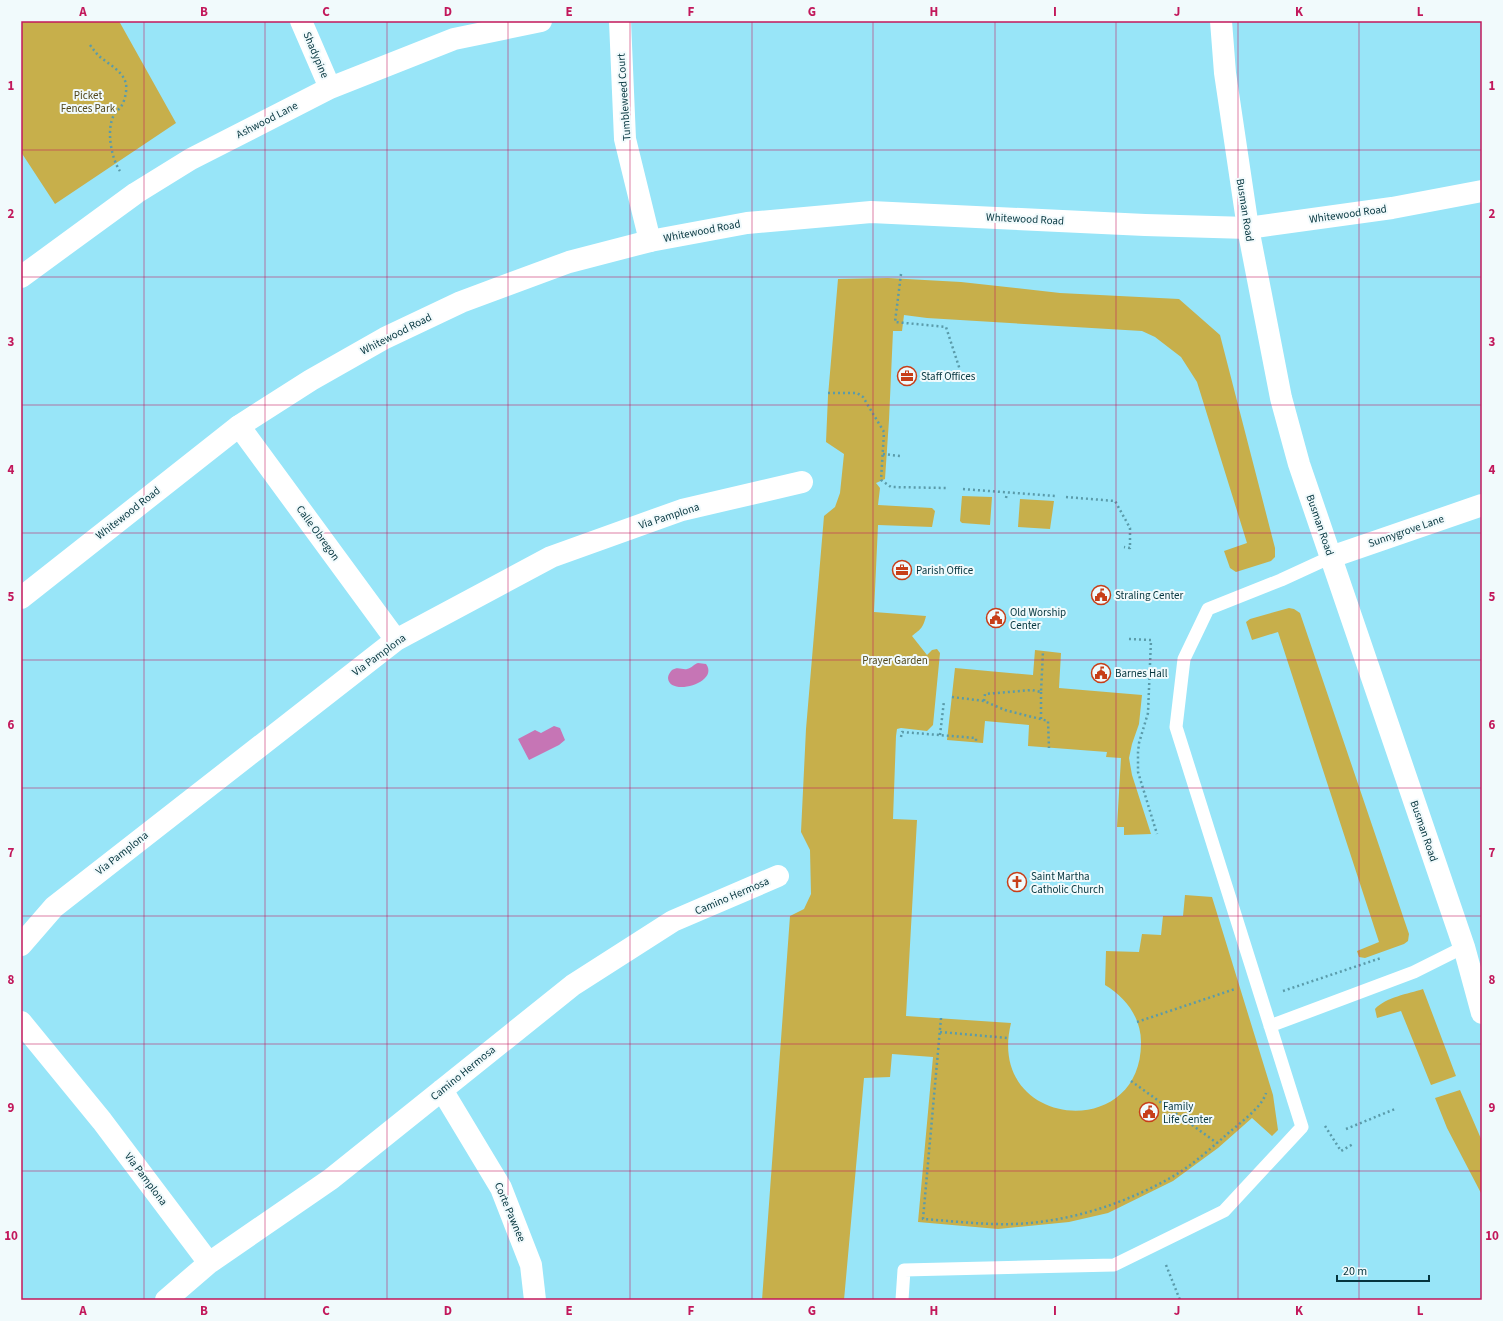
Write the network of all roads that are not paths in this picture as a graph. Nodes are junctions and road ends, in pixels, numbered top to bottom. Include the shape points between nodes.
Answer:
1 (301, 21) edge
2 (540, 21) edge
3 (620, 21) edge
4 (1221, 21) edge
5 (330, 88) junction
6 (1482, 191) edge
7 (1248, 228) junction
8 (650, 241) junction
9 (21, 277) edge
10 (239, 426) junction
11 (802, 482) dead end
12 (1482, 505) edge
13 (1331, 557) junction
14 (21, 598) edge
15 (396, 640) junction
16 (778, 876) dead end
17 (1473, 944) edge
18 (21, 945) edge
19 (1482, 1013) edge
20 (21, 1022) edge
21 (1270, 1026) junction
22 (442, 1090) junction
23 (209, 1263) junction
24 (166, 1300) edge
25 (535, 1300) edge
26 (902, 1300) edge

1 - 5 street, Shadypine
2 - 5 street, Ashwood Lane via 454,39
3 - 8 street, Tumbleweed Court via 625,139
4 - 7 street, Busman Road via 1225,73
5 - 9 street, Ashwood Lane via 191,159 136,193
6 - 7 street, Whitewood Road via 1392,208
7 - 8 street, Whitewood Road via 871,212 747,223
7 - 13 street, Busman Road via 1281,398 1299,464
8 - 10 street, Whitewood Road via 569,262 461,302 378,342 311,380
10 - 14 street, Whitewood Road
10 - 15 street, Calle Obregon
11 - 15 street, Via Pamplona via 682,510 551,557
12 - 13 street, Sunnygrove Lane
13 - 17 street, Busman Road
13 - 21 lane via 1208,609 1184,659 1176,728
15 - 18 street, Via Pamplona via 54,907
16 - 22 street, Camino Hermosa via 673,921 573,985
17 - 19 street, Busman Road
17 - 21 lane via 1414,972
20 - 23 street, Via Pamplona via 102,1121
21 - 26 lane via 1302,1126 1224,1211 1114,1265 904,1270
22 - 23 street, Camino Hermosa via 331,1179
22 - 25 street, Corte Pawnee via 501,1188 531,1265
23 - 24 street, Camino Hermosa

